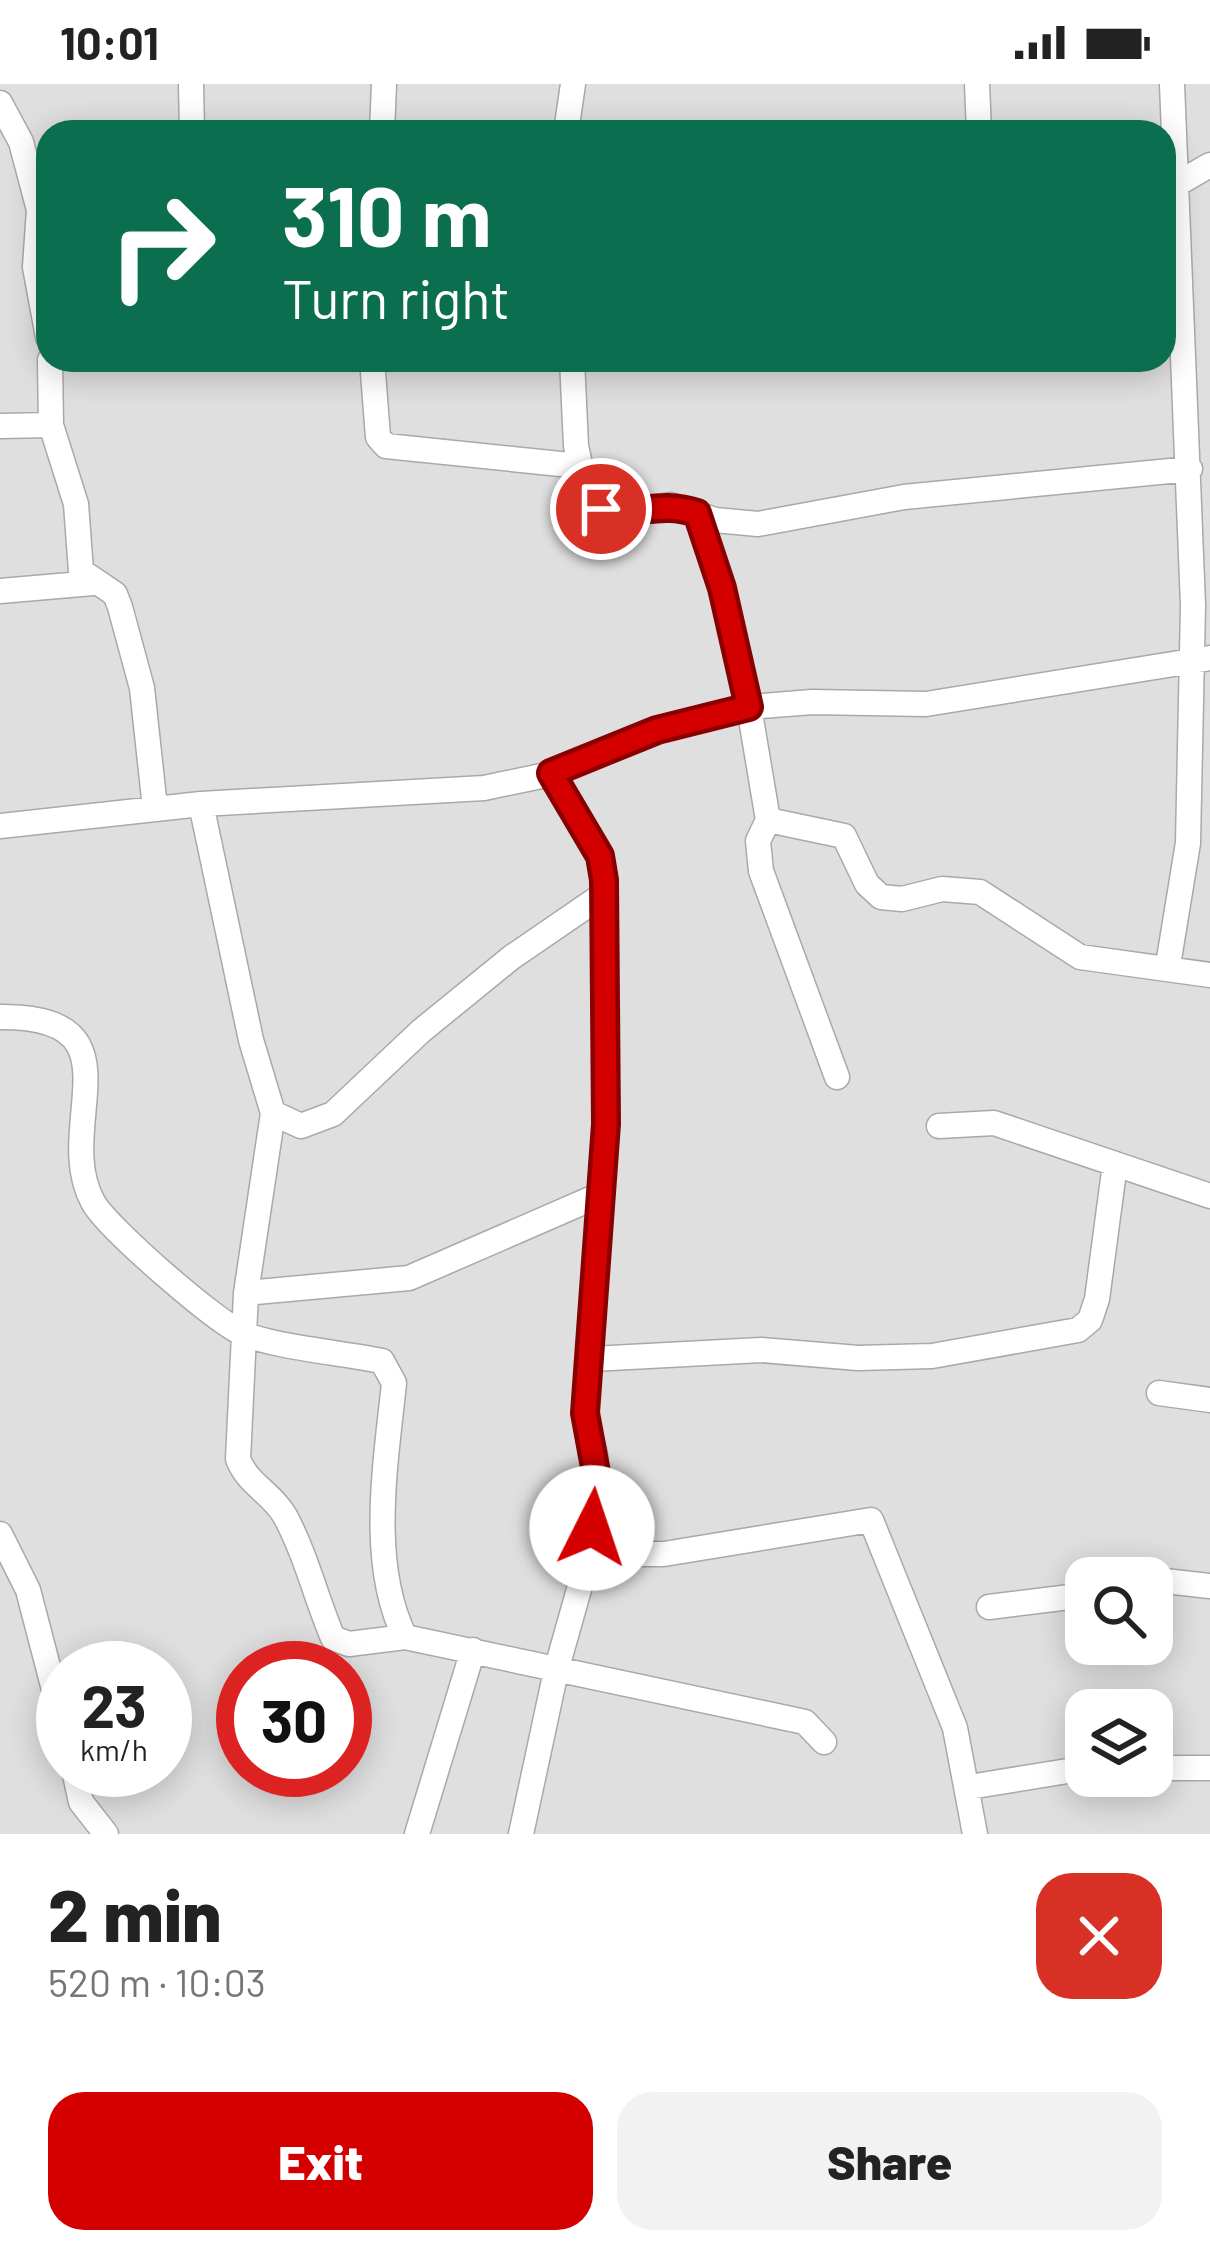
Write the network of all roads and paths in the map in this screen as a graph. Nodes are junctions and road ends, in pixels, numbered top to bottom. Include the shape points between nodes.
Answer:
1 (191, 84) edge
2 (384, 84) edge
3 (573, 84) edge
4 (977, 84) edge
5 (1172, 84) edge
6 (0, 103) edge
7 (192, 120) edge
8 (382, 120) edge
9 (568, 120) edge
10 (978, 120) edge
11 (1175, 120) edge
12 (1176, 131) edge
13 (1177, 143) junction
14 (1210, 156) edge
15 (1210, 165) edge
16 (1177, 184) junction
17 (36, 199) edge
18 (50, 372) edge
19 (373, 372) edge
20 (573, 372) edge
21 (51, 425) junction
22 (0, 426) edge
23 (580, 466) junction
24 (1190, 469) junction
25 (1200, 506) edge
26 (697, 513) junction
27 (93, 583) junction
28 (0, 591) edge
29 (1201, 659) edge
30 (749, 707) junction
31 (551, 773) junction
32 (201, 804) junction
33 (155, 808) junction
34 (768, 820) junction
35 (0, 826) edge
36 (604, 894) junction
37 (1168, 965) junction
38 (1210, 975) edge
39 (0, 1017) edge
40 (838, 1077) dead end
41 (273, 1113) junction
42 (939, 1126) dead end
43 (1115, 1164) junction
44 (602, 1194) junction
45 (1210, 1196) edge
46 (246, 1293) junction
47 (242, 1334) junction
48 (592, 1359) junction
49 (1159, 1393) dead end
50 (1210, 1400) edge
51 (0, 1534) edge
52 (589, 1554) junction
53 (1173, 1582) edge
54 (1210, 1586) edge
55 (1065, 1597) edge
56 (989, 1606) dead end
57 (405, 1637) junction
58 (41, 1641) edge
59 (473, 1650) junction
60 (556, 1671) junction
61 (824, 1742) dead end
62 (1173, 1768) edge
63 (1210, 1768) edge
64 (1065, 1771) edge
65 (969, 1787) junction
66 (79, 1797) edge
67 (106, 1834) edge
68 (417, 1834) edge
69 (520, 1834) edge
70 (975, 1834) edge

1 - 7 street
2 - 8 street
3 - 9 street
4 - 10 street
5 - 11 street
6 - 17 street
12 - 13 street
13 - 14 street
13 - 16 street
15 - 16 street
16 - 24 street
18 - 21 street
19 - 23 street via 378,437 386,446
20 - 23 street
21 - 22 street
21 - 27 street via 76,504 81,571
23 - 26 street via 587,496 601,509 670,505
24 - 25 street
24 - 26 street via 904,497 758,524
25 - 29 street
26 - 30 street
27 - 28 street
27 - 33 street via 115,594 131,645
29 - 30 street via 958,701
29 - 37 street via 1188,844
30 - 31 street via 657,730
30 - 34 street
31 - 32 street via 484,788
31 - 36 street via 600,856
32 - 33 street
32 - 41 street
33 - 35 street
34 - 37 street via 844,836 881,898 980,892 1080,957
34 - 40 street via 758,841 761,871
36 - 41 street via 422,1030 333,1114 301,1126
36 - 44 street
37 - 38 street
39 - 47 street via 57,1023 76,1036 84,1056 91,1200
41 - 46 street
42 - 43 street via 994,1123
43 - 45 street
43 - 48 street via 1097,1299 1078,1330 932,1356 761,1350
44 - 46 street via 409,1278
44 - 48 street
46 - 47 street
47 - 57 street via 235,1436 244,1474 284,1514 333,1638 349,1644
47 - 57 street via 382,1361 390,1370 385,1525 389,1587
48 - 52 street via 585,1413 597,1478
49 - 50 street
51 - 58 street
52 - 60 street
52 - 65 street via 664,1554 871,1520 943,1693
53 - 54 street
55 - 56 street
57 - 59 street
59 - 60 street
59 - 68 street
60 - 61 street via 805,1722
60 - 69 street
62 - 63 street
64 - 65 street
65 - 70 street
66 - 67 street

